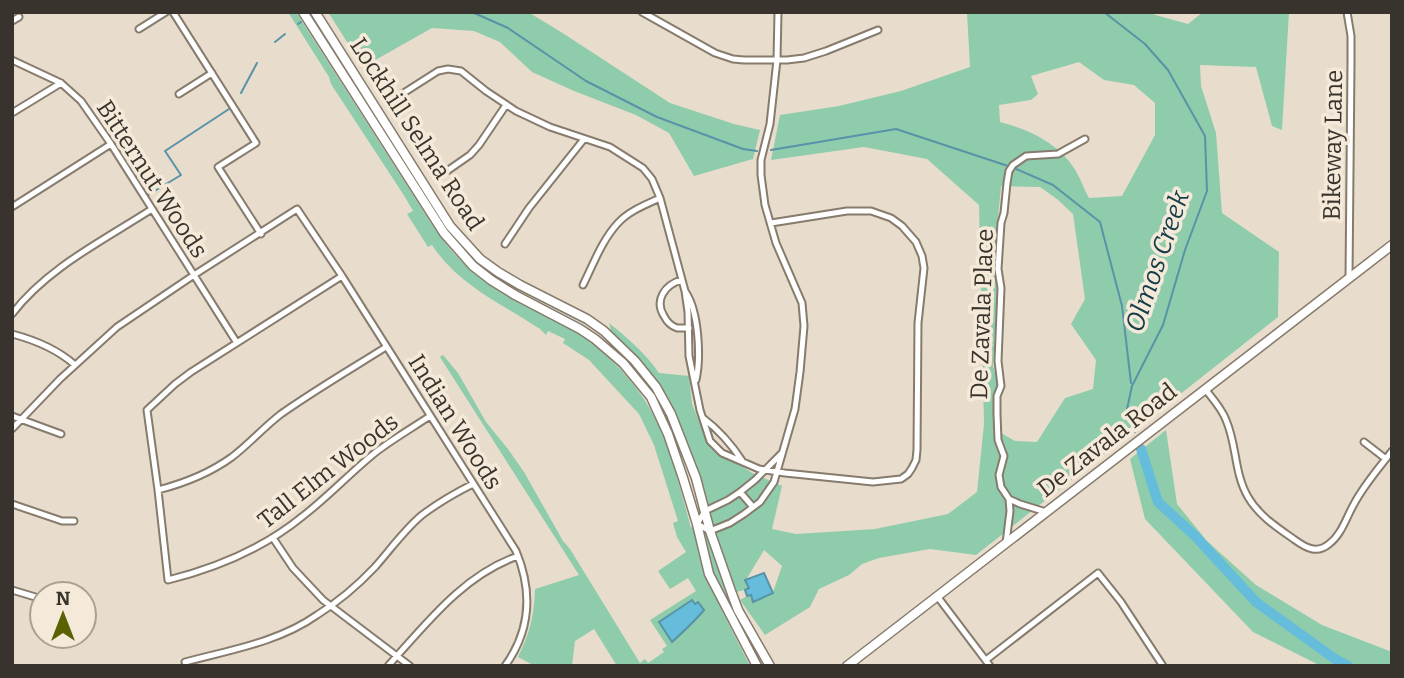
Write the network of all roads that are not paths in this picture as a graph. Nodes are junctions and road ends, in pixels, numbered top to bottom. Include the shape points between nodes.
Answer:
1 (166, 12) edge
2 (173, 12) edge
3 (303, 12) edge
4 (315, 12) edge
5 (642, 12) edge
6 (778, 12) edge
7 (1347, 12) edge
8 (19, 17) dead end
9 (12, 22) edge
10 (139, 29) dead end
11 (878, 30) dead end
12 (777, 60) junction
13 (12, 61) edge
14 (212, 73) junction
15 (61, 82) junction
16 (180, 94) dead end
17 (402, 94) dead end
18 (506, 105) junction
19 (377, 111) junction
20 (12, 113) edge
21 (369, 117) junction
22 (584, 139) junction
23 (1085, 139) dead end
24 (111, 144) junction
25 (447, 171) dead end
26 (660, 198) junction
27 (12, 207) edge
28 (152, 209) junction
29 (771, 223) junction
30 (261, 234) junction
31 (505, 244) dead end
32 (1392, 246) edge
33 (194, 275) junction
34 (342, 276) junction
35 (1349, 278) junction
36 (681, 280) junction
37 (520, 285) junction
38 (583, 285) dead end
39 (685, 291) junction
40 (515, 295) junction
41 (12, 314) edge
42 (688, 328) junction
43 (696, 328) junction
44 (12, 334) edge
45 (237, 343) junction
46 (386, 347) junction
47 (75, 365) junction
48 (695, 383) junction
49 (1205, 389) junction
50 (12, 416) edge
51 (430, 416) junction
52 (703, 418) junction
53 (20, 419) junction
54 (12, 429) edge
55 (61, 434) dead end
56 (1364, 442) dead end
57 (1392, 452) edge
58 (782, 453) junction
59 (1387, 459) junction
60 (743, 462) junction
61 (765, 470) junction
62 (778, 472) junction
63 (472, 484) junction
64 (158, 490) junction
65 (740, 492) junction
66 (1009, 499) junction
67 (12, 504) edge
68 (753, 507) junction
69 (705, 511) junction
70 (1046, 512) junction
71 (74, 522) dead end
72 (697, 524) junction
73 (710, 531) junction
74 (274, 538) junction
75 (1006, 543) junction
76 (518, 556) junction
77 (937, 596) junction
78 (330, 606) junction
79 (397, 656) junction
80 (986, 660) junction
81 (186, 662) dead end
82 (388, 666) edge
83 (410, 666) edge
84 (505, 666) edge
85 (757, 666) edge
86 (770, 666) edge
87 (847, 666) edge
88 (990, 666) edge
89 (1163, 666) edge

1 - 10 street
2 - 14 street
3 - 21 main road, Lockhill Selma Road
4 - 19 main road, Lockhill Selma Road
5 - 12 street via 724,57
6 - 12 street
7 - 35 street, Bikeway Lane via 1352,63
8 - 9 street
11 - 12 street via 804,58
12 - 29 street via 760,167
13 - 15 street, Bitternut Woods
14 - 16 street
14 - 30 street via 256,143 218,167
15 - 20 street
15 - 24 street, Bitternut Woods via 81,101
17 - 18 street via 438,71 454,69
18 - 22 street
18 - 25 street via 479,145
19 - 21 street
19 - 37 main road, Lockhill Selma Road via 450,226 480,259
21 - 40 main road, Lockhill Selma Road via 452,243 473,266
22 - 26 street via 632,159 652,180
22 - 31 street
23 - 66 street, De Zavala Place via 1058,154 1026,156 1009,171 999,246 1001,386 997,396 998,440 1004,456 999,475
24 - 27 street
24 - 28 street, Bitternut Woods
26 - 36 street
26 - 38 street via 617,223
28 - 33 street, Bitternut Woods
28 - 41 street via 43,280
29 - 58 street via 804,314 795,409
29 - 62 street via 847,211 884,214 910,234 924,268 918,332 917,450 912,468 901,479 873,482
30 - 33 street
30 - 34 street, Indian Woods via 297,209
32 - 35 main road, De Zavala Road
33 - 45 street, Bitternut Woods
33 - 47 street via 117,327
34 - 45 street
34 - 46 street, Indian Woods
35 - 49 main road, De Zavala Road
36 - 39 street
36 - 42 street via 663,292 660,303 673,326
37 - 40 street
37 - 69 main road, Lockhill Selma Road via 587,319 645,372 671,414
39 - 42 street
39 - 43 street via 692,302
40 - 72 main road, Lockhill Selma Road via 595,339 651,397
42 - 43 street
42 - 48 street
43 - 48 street via 699,356
44 - 47 street via 50,348
45 - 64 street via 175,384 147,410
46 - 51 street, Indian Woods
46 - 64 street via 299,402 215,468
47 - 53 street
48 - 52 street
49 - 59 street via 1227,422 1248,498 1271,523 1306,548 1318,550 1335,539 1358,497
49 - 70 main road, De Zavala Road
50 - 53 street
51 - 63 street, Indian Woods
51 - 74 street, Tall Elm Woods via 375,452
52 - 60 street
52 - 60 street via 716,447
53 - 54 street
53 - 55 street
56 - 59 street
57 - 59 street
58 - 61 street
58 - 62 street
60 - 61 street
61 - 62 street
61 - 65 street
62 - 68 street via 768,493
63 - 76 street, Indian Woods
63 - 78 street via 422,516 373,569
64 - 74 street, Tall Elm Woods via 167,580 212,567
65 - 68 street
65 - 69 street
66 - 70 street
66 - 75 street, De Zavala Place
67 - 71 street
68 - 73 street
69 - 72 street
69 - 73 main road, Lockhill Selma Road
70 - 75 main road, De Zavala Road
72 - 73 street
72 - 85 main road, Lockhill Selma Road via 709,574
73 - 86 main road, Lockhill Selma Road via 738,610
74 - 78 street via 293,568
75 - 77 main road, De Zavala Road
76 - 79 street via 466,585
76 - 84 street, Indian Woods via 527,583 528,606 520,639
77 - 80 street
77 - 87 main road, De Zavala Road
78 - 79 street
78 - 81 street via 274,637
79 - 82 street
79 - 83 street
80 - 88 street
80 - 89 street via 1098,573

